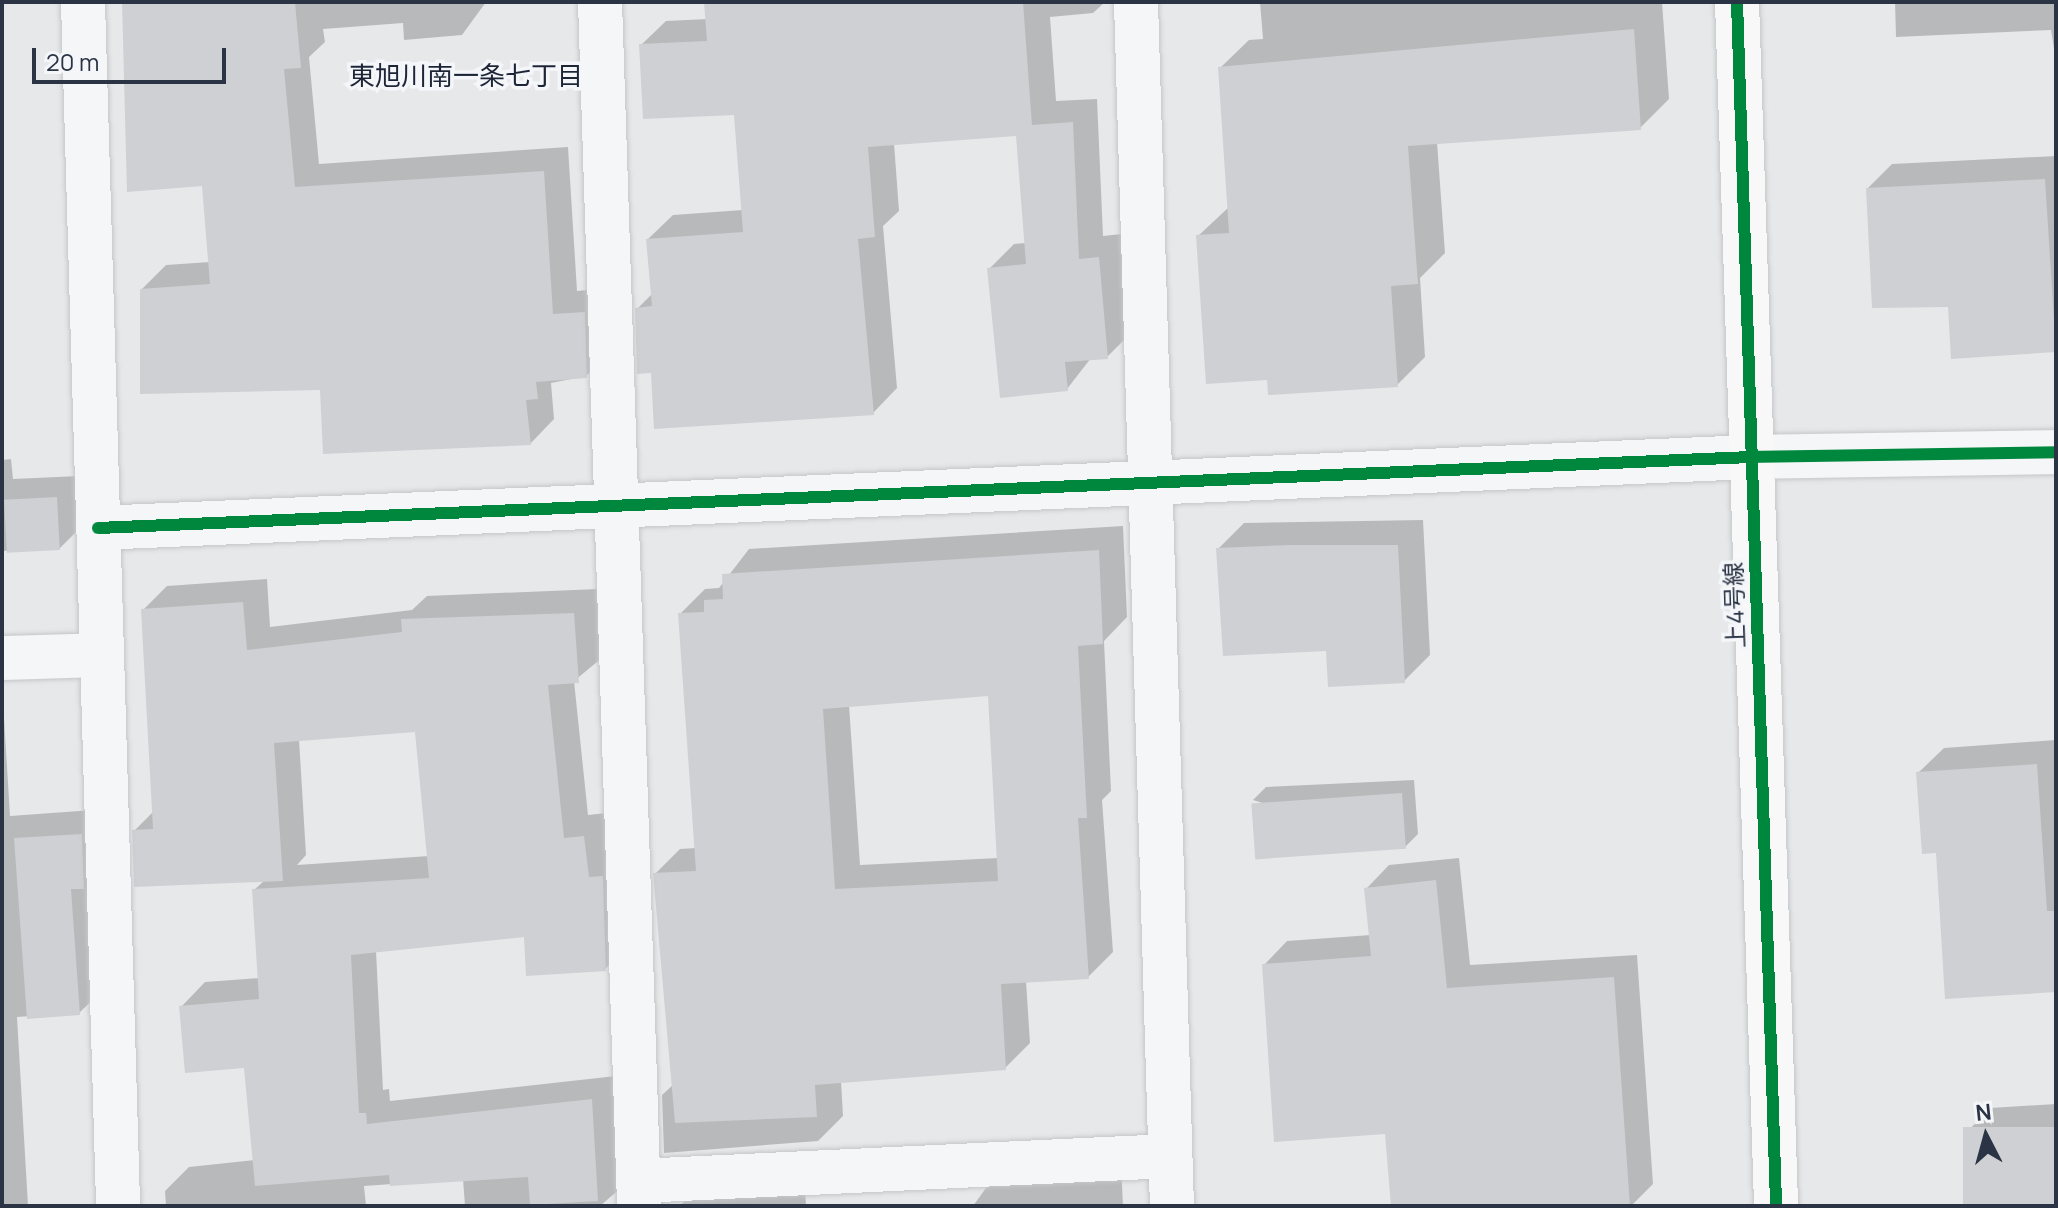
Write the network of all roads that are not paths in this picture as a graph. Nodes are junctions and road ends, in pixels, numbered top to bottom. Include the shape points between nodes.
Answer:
1 (83, 2) edge
2 (600, 2) edge
3 (1136, 2) edge
4 (1737, 2) edge
5 (2056, 452) edge
6 (1751, 457) junction
7 (1155, 482) junction
8 (613, 505) junction
9 (98, 528) junction
10 (102, 655) junction
11 (2, 658) edge
12 (1170, 1156) junction
13 (639, 1193) edge
14 (118, 1206) edge
15 (1172, 1206) edge
16 (1776, 1206) edge

1 - 9 street
2 - 8 street
3 - 7 street
4 - 6 street, 上4号線
5 - 6 street
6 - 7 street
6 - 16 street, 上4号線
7 - 8 street
7 - 12 street
8 - 9 street
8 - 13 street
9 - 10 street
10 - 11 street
10 - 14 street
12 - 13 street
12 - 15 street

